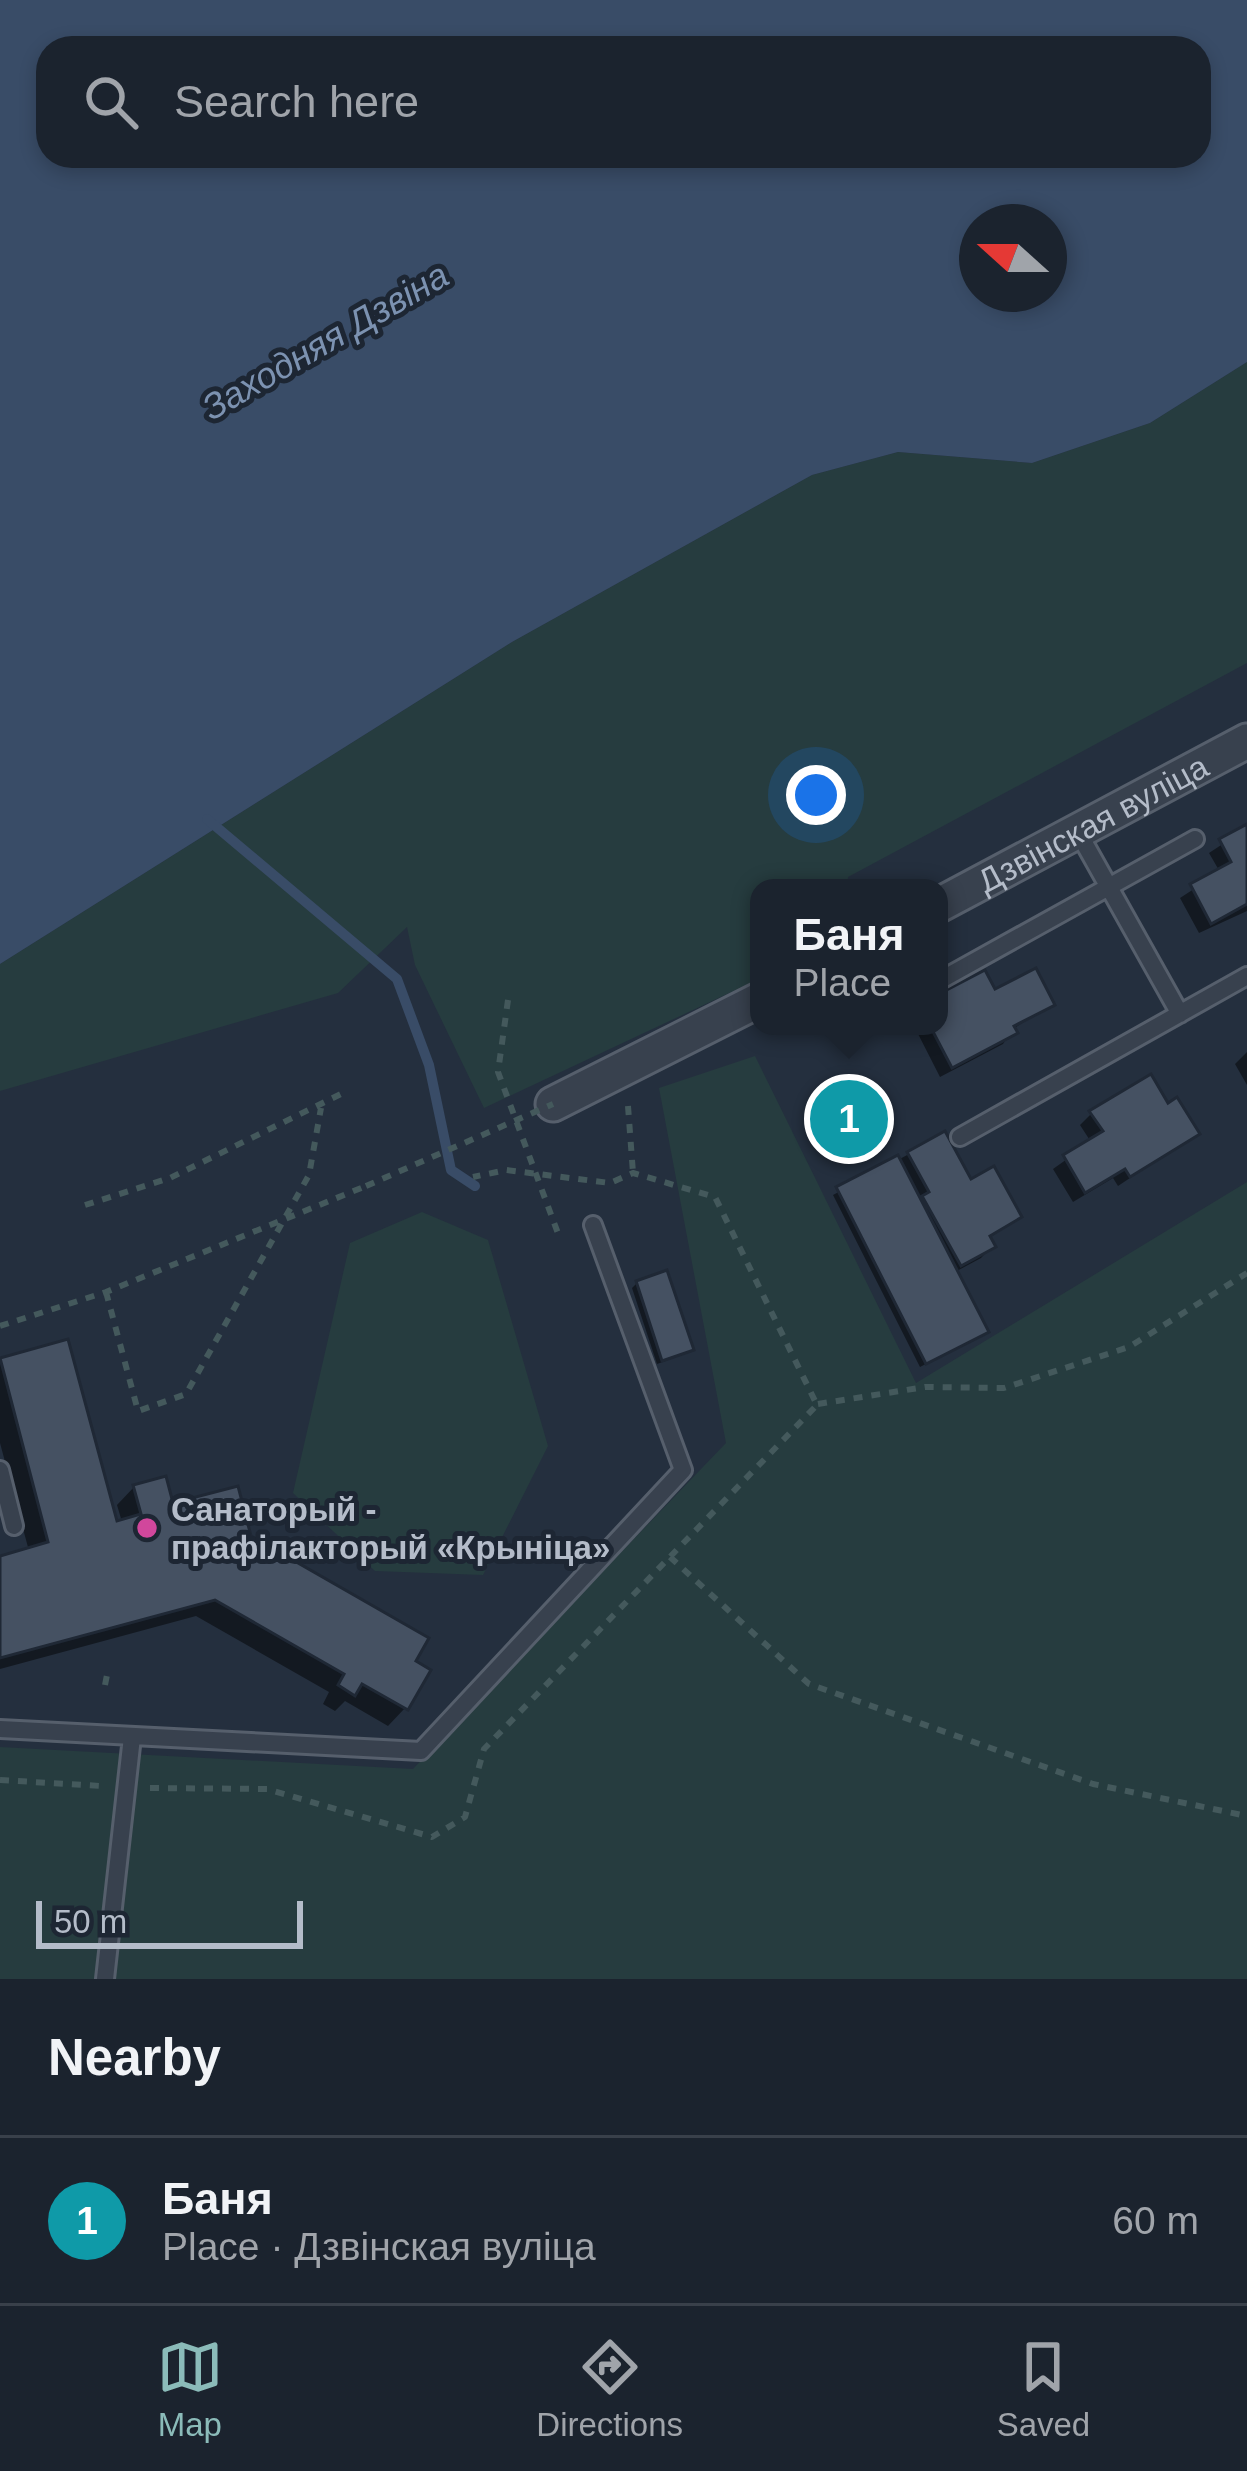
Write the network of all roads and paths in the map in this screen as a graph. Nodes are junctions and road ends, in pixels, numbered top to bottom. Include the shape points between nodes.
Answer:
1 (1247, 741) edge
2 (1078, 832) junction
3 (1195, 838) dead end
4 (1106, 883) junction
5 (948, 900) edge
6 (948, 975) edge
7 (1247, 976) edge
8 (750, 1005) edge
9 (1180, 1014) junction
10 (343, 1093) dead end
11 (553, 1104) joint
12 (321, 1108) junction
13 (626, 1126) dead end
14 (960, 1137) dead end
15 (633, 1174) junction
16 (472, 1177) dead end
17 (86, 1205) dead end
18 (285, 1220) junction
19 (593, 1225) dead end
20 (1247, 1273) edge
21 (106, 1292) junction
22 (0, 1326) edge
23 (817, 1405) junction
24 (0, 1470) edge
25 (14, 1526) dead end
26 (670, 1557) junction
27 (108, 1670) dead end
28 (104, 1685) dead end
29 (0, 1729) edge
30 (132, 1737) junction
31 (0, 1780) edge
32 (127, 1787) junction
33 (1247, 1816) edge
34 (105, 1979) edge

1 - 2 street, Дзвінская вуліца
2 - 4 lane
2 - 5 street, Дзвінская вуліца
3 - 4 lane
4 - 6 lane
4 - 9 lane
7 - 9 lane
8 - 11 street
9 - 14 lane
10 - 12 path
11 - 18 path, bridge
12 - 17 path via 170,1178
12 - 18 path via 309,1174
13 - 15 path
15 - 16 path via 610,1184 506,1170
15 - 23 path via 715,1197
18 - 21 path
18 - 21 path via 185,1394 138,1411
19 - 30 lane via 683,1470 421,1751
20 - 23 path via 1129,1347 1004,1388 926,1387
21 - 22 path
23 - 26 path
24 - 25 lane
26 - 32 path via 484,1749 465,1817 432,1837 267,1789
26 - 33 path via 808,1684 1093,1784
27 - 28 path
29 - 30 lane
30 - 32 lane
31 - 32 path
32 - 34 lane

